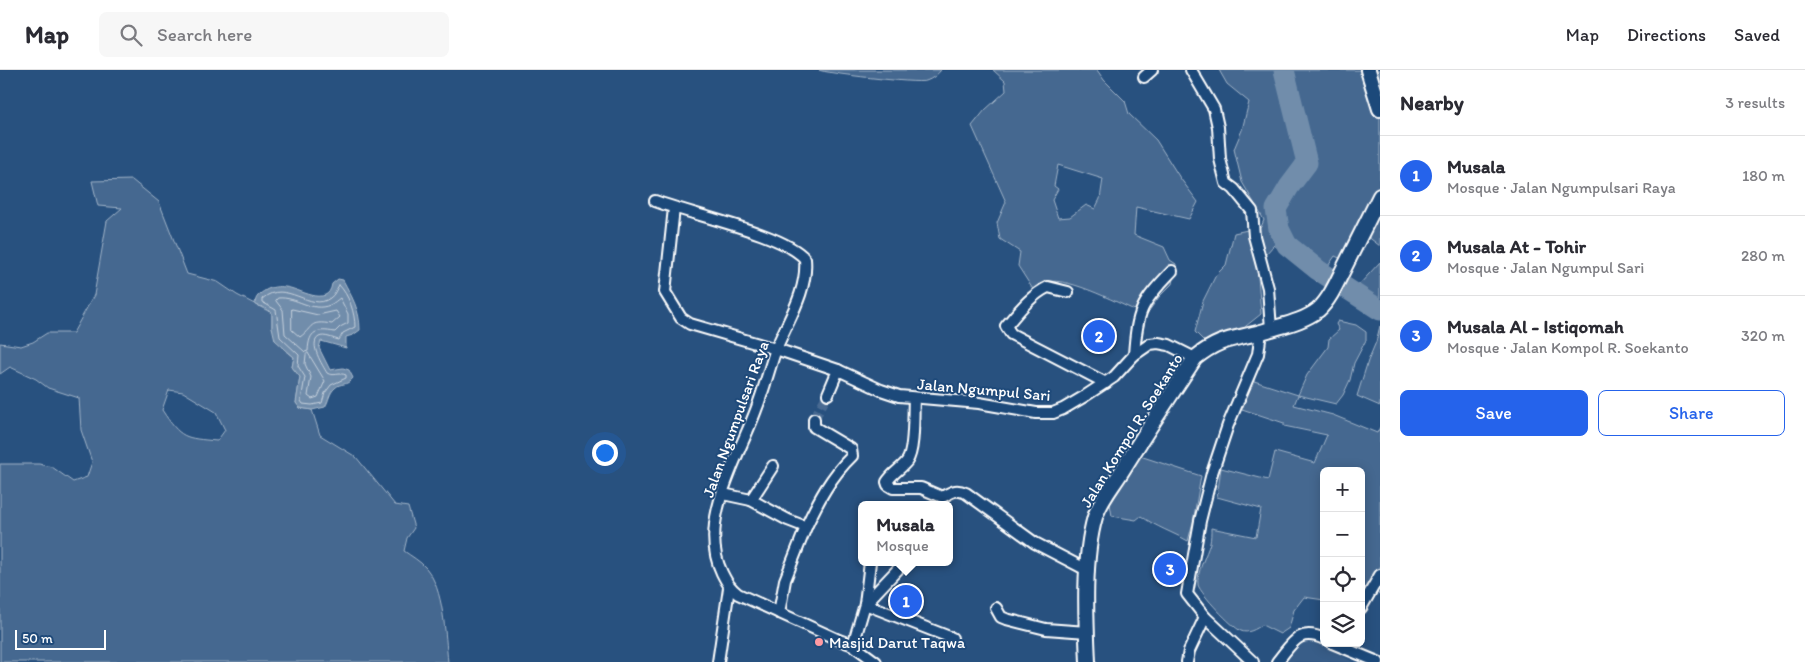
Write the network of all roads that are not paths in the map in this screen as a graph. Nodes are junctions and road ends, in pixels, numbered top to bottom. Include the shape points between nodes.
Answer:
1 (1191, 70) edge
2 (1368, 70) edge
3 (1380, 109) edge
4 (1380, 196) edge
5 (655, 201) dead end
6 (674, 208) junction
7 (1172, 271) dead end
8 (1068, 292) dead end
9 (1266, 331) junction
10 (776, 349) junction
11 (1134, 355) junction
12 (1195, 358) junction
13 (838, 370) junction
14 (1106, 383) junction
15 (828, 394) tunnel mouth
16 (914, 398) junction
17 (814, 419) dead end
18 (773, 466) dead end
19 (722, 494) junction
20 (752, 500) junction
21 (806, 527) junction
22 (870, 566) edge
23 (900, 567) dead end
24 (1088, 570) junction
25 (1380, 575) edge
26 (729, 588) junction
27 (1364, 602) edge
28 (865, 604) junction
29 (996, 608) dead end
30 (780, 613) junction
31 (1204, 617) junction
32 (1088, 632) junction
33 (1320, 637) edge
34 (952, 638) dead end
35 (853, 645) junction
36 (1343, 647) edge
37 (1091, 661) edge
38 (718, 662) edge
39 (876, 662) edge
40 (1186, 662) edge
41 (1253, 662) edge
42 (1277, 662) edge
43 (1378, 662) edge

1 - 9 street via 1214,109 1226,183 1252,212 1254,236 1268,288
2 - 3 main road
4 - 9 main road, Jalan Kompol R. Soekanto via 1330,296 1318,310
5 - 6 street, Jalan Ngumpulsari Raya
6 - 10 street, Jalan Ngumpul Sari via 665,287 681,318 690,324
6 - 10 street, Jalan Ngumpulsari Raya via 775,240 795,249 805,259 806,271 800,294
7 - 11 street via 1146,299 1136,327
8 - 14 street via 1048,287 1042,289 1006,326 1011,334
9 - 12 main road, Jalan Kompol R. Soekanto via 1221,341
9 - 31 street via 1228,425 1200,521 1187,594
10 - 13 street, Jalan Ngumpul Sari
10 - 19 street, Jalan Ngumpulsari Raya via 756,410
11 - 12 street, Jalan Ngumpul Sari via 1150,344 1158,343
11 - 14 street, Jalan Ngumpul Sari
12 - 24 main road, Jalan Kompol R. Soekanto via 1102,503 1091,534
13 - 15 street
13 - 16 street, Jalan Ngumpul Sari via 881,390
14 - 16 street, Jalan Ngumpul Sari via 1053,413
16 - 24 street via 911,450 907,461 891,475 888,485 893,488 921,488 942,497 959,490 1035,543
17 - 21 street via 814,426 851,450 852,456 838,469
18 - 20 street
19 - 20 street
19 - 26 street, Jalan Ngumpulsari Raya via 714,539 716,561
20 - 21 street
21 - 30 street via 785,580
22 - 28 street
23 - 28 street
24 - 32 main road, Jalan Kompol R. Soekanto
25 - 27 street
26 - 30 street
26 - 38 street
28 - 34 street
28 - 35 street
29 - 32 street via 1006,619 1046,629
30 - 35 street
31 - 40 street
31 - 41 street
32 - 37 main road, Jalan Kompol R. Soekanto
33 - 42 street via 1305,634 1298,637
35 - 39 street
36 - 43 street

